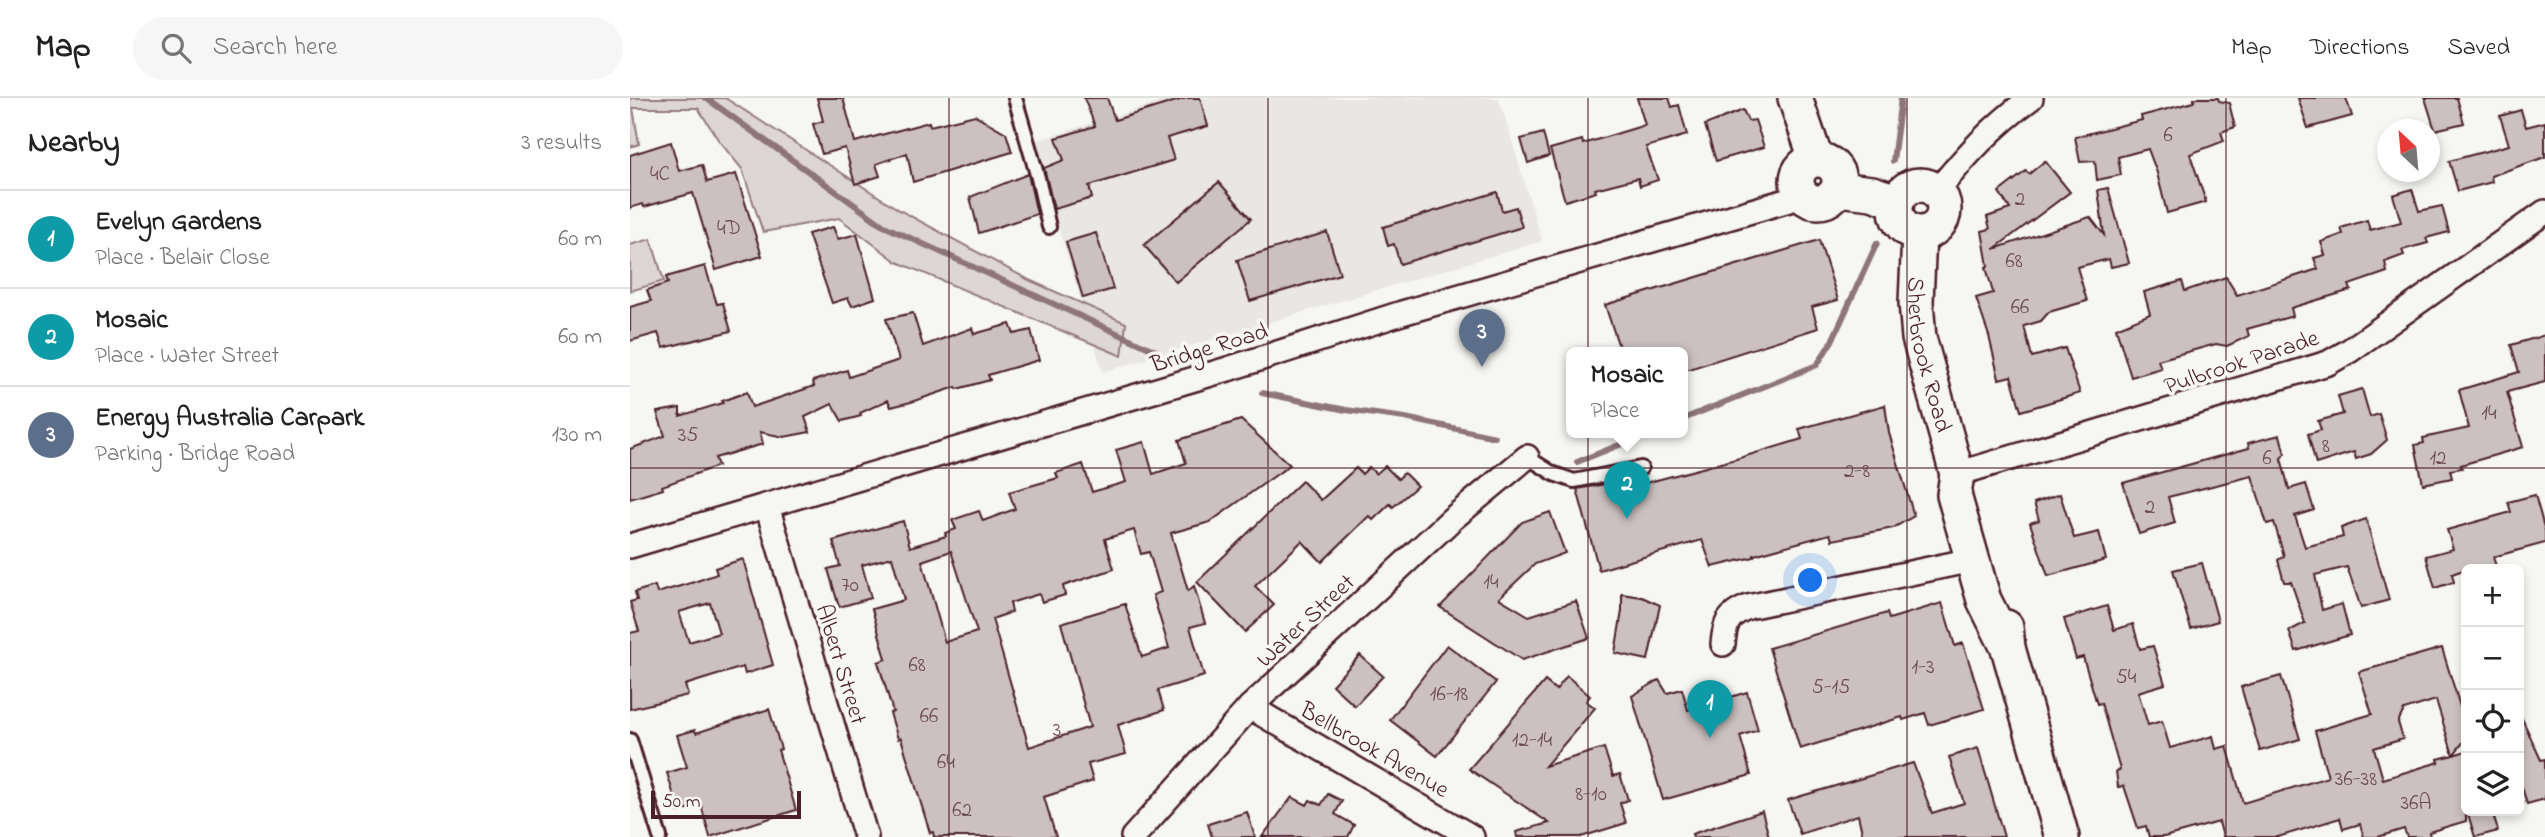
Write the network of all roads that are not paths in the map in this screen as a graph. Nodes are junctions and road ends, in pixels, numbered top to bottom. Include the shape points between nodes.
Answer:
1 (1015, 98) edge
2 (1795, 98) edge
3 (2031, 98) edge
4 (1815, 159) junction
5 (1838, 189) junction
6 (1937, 191) junction
7 (1803, 196) junction
8 (1896, 201) junction
9 (2545, 212) edge
10 (1049, 227) dead end
11 (1919, 234) junction
12 (1527, 457) joint
13 (1641, 468) dead end
14 (1957, 474) junction
15 (767, 506) junction
16 (630, 546) edge
17 (1972, 560) junction
18 (1723, 644) dead end
19 (2008, 648) junction
20 (1251, 707) junction
21 (630, 740) edge
22 (660, 837) edge
23 (866, 837) edge
24 (1133, 837) edge
25 (1472, 837) edge
26 (2062, 837) edge

1 - 10 lane
2 - 4 main road
3 - 6 street via 1987,132
4 - 5 main road via 1835,168
4 - 7 main road via 1799,171 1797,184
5 - 7 main road via 1822,202
5 - 8 main road
6 - 8 main road via 1914,185
6 - 11 main road via 1944,214 1935,228
7 - 15 street, Bridge Road
8 - 11 main road via 1900,223
9 - 14 street, Pulbrook Parade via 2328,363
11 - 14 main road, Sherbrook Road via 1919,338
12 - 13 lane via 1574,481
12 - 20 street, Water Street via 1452,519
14 - 17 main road, Sherbrook Road via 1954,495
14 - 19 main road, Sherbrook Road via 1973,490 2003,596
15 - 16 street, Bridge Road
15 - 23 street, Albert Street
17 - 18 street via 1748,607 1725,624
17 - 19 main road, Sherbrook Road via 1984,600
19 - 26 main road, Sherbrook Road
20 - 24 street, Water Street
20 - 25 street, Bellbrook Avenue
21 - 22 lane

